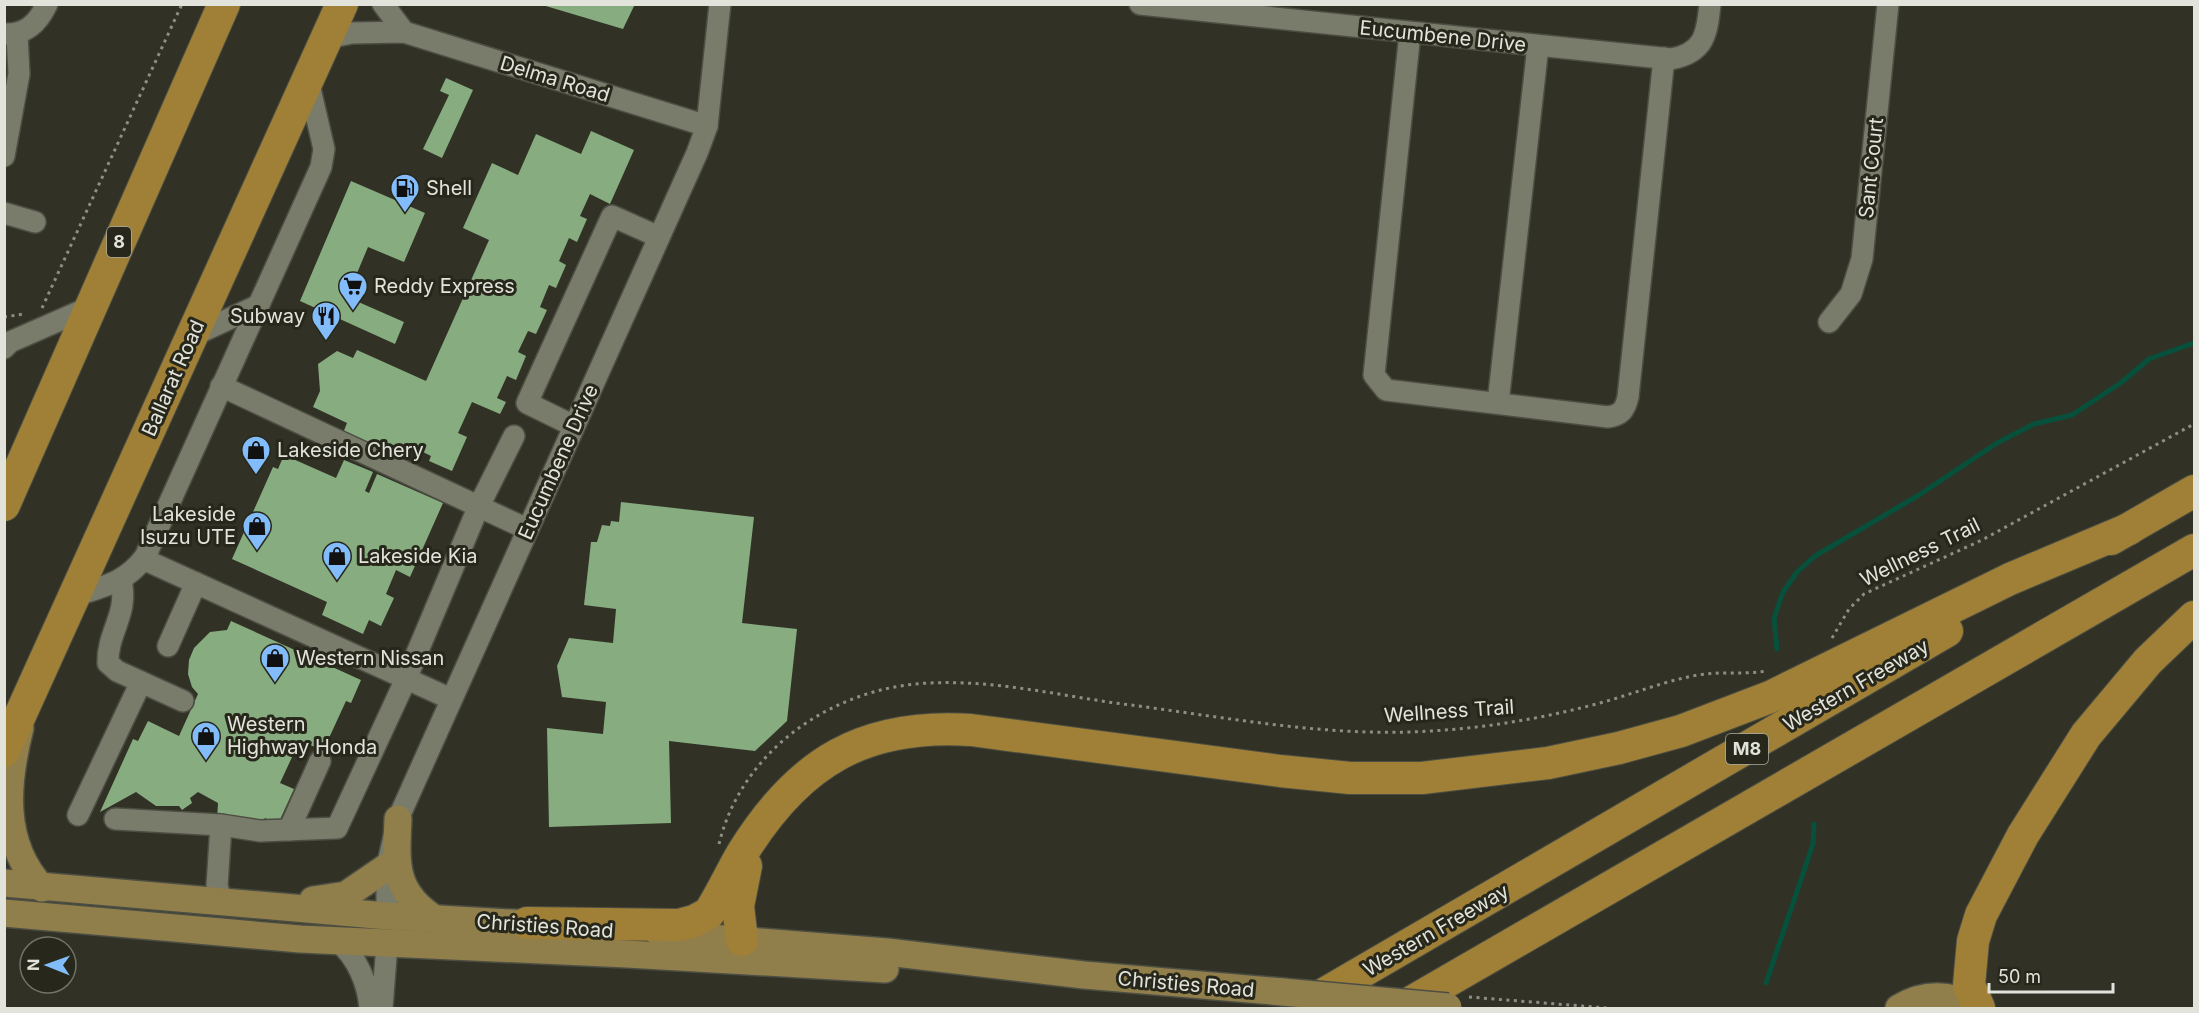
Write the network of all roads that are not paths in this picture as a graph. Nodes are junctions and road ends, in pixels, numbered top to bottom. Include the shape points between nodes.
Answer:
1 (47, 4) edge
2 (224, 4) edge
3 (342, 4) edge
4 (383, 4) edge
5 (720, 4) edge
6 (1140, 4) edge
7 (1710, 4) edge
8 (1888, 4) edge
9 (1326, 14) edge
10 (404, 32) junction
11 (1410, 33) junction
12 (11, 34) edge
13 (327, 38) junction
14 (1538, 46) junction
15 (1664, 58) junction
16 (308, 80) junction
17 (707, 126) junction
18 (4, 156) edge
19 (4, 213) edge
20 (35, 222) dead end
21 (659, 237) junction
22 (257, 306) junction
23 (90, 308) junction
24 (1829, 322) dead end
25 (192, 336) junction
26 (6, 343) edge
27 (221, 386) junction
28 (1498, 404) junction
29 (574, 426) junction
30 (514, 436) dead end
31 (2194, 491) edge
32 (4, 505) edge
33 (478, 508) junction
34 (528, 529) junction
35 (2129, 529) junction
36 (2194, 549) edge
37 (143, 559) junction
38 (121, 580) junction
39 (196, 583) junction
40 (74, 596) junction
41 (2194, 617) edge
42 (168, 646) dead end
43 (406, 679) junction
44 (141, 682) junction
45 (451, 699) junction
46 (183, 701) dead end
47 (25, 706) junction
48 (4, 751) edge
49 (320, 761) dead end
50 (78, 815) dead end
51 (115, 819) dead end
52 (398, 819) junction
53 (221, 825) junction
54 (289, 830) junction
55 (757, 831) junction
56 (387, 867) junction
57 (4, 884) edge
58 (42, 888) junction
59 (222, 903) junction
60 (4, 913) edge
61 (387, 916) junction
62 (435, 918) junction
63 (527, 923) junction
64 (742, 940) junction
65 (336, 941) junction
66 (387, 944) junction
67 (914, 971) junction
68 (1084, 975) junction
69 (1291, 1000) edge
70 (1459, 1004) edge
71 (370, 1008) edge
72 (382, 1008) edge
73 (1401, 1008) edge
74 (1899, 1008) edge
75 (1977, 1008) edge

1 - 12 street via 36,22
2 - 23 highway, 8
3 - 13 highway, Ballarat Road
4 - 10 street
5 - 17 street, Eucumbene Drive
6 - 9 street, Eucumbene Drive
7 - 15 street, Eucumbene Drive via 1700,46 1692,53
8 - 24 street, Sant Court via 1862,259 1851,294
9 - 11 street, Eucumbene Drive
10 - 13 street, Delma Road via 360,32
10 - 17 street, Delma Road
11 - 14 street, Eucumbene Drive
11 - 28 street via 1374,375 1386,390
12 - 18 street via 20,74
13 - 16 highway, Ballarat Road
14 - 15 street, Eucumbene Drive
14 - 28 street
15 - 28 street via 1625,408 1608,417
16 - 22 street via 324,149 321,167
16 - 25 highway, Ballarat Road
17 - 21 street, Eucumbene Drive
19 - 20 street
21 - 29 street, Eucumbene Drive
21 - 29 street via 612,216 527,403
22 - 25 street
22 - 27 street
23 - 26 street
23 - 32 highway, 8
25 - 40 highway, Ballarat Road
27 - 33 street
27 - 37 street
29 - 34 street, Eucumbene Drive
30 - 33 street
31 - 35 highway, Western Freeway / M8
33 - 34 street
33 - 43 street
34 - 45 street, Eucumbene Drive
35 - 55 highway via 2010,579 1770,697 1681,731 1619,748 1496,771 1422,778 1350,778 971,730 923,728 861,742 826,759 790,789
35 - 69 highway, Western Freeway / M8
36 - 73 highway, M8
37 - 38 street via 135,571
37 - 39 street
38 - 40 street
38 - 44 street via 125,597 107,652 108,663
39 - 42 street
39 - 43 street
40 - 47 highway, Ballarat Road
41 - 75 highway via 2148,661 2086,735 2023,835 1981,915 1973,941 1969,985
43 - 45 street
43 - 54 street via 337,828
44 - 46 street
44 - 50 street
45 - 52 street, Eucumbene Drive
47 - 48 highway, Ballarat Road
47 - 58 main road via 13,756 10,814 20,858
49 - 54 street
51 - 53 street
52 - 56 street, Eucumbene Drive
52 - 62 main road via 396,863 400,879 410,898
53 - 54 street via 260,831
53 - 59 street via 217,886
55 - 63 highway via 709,912 694,921 680,925
55 - 64 highway via 742,882 738,915
56 - 59 main road via 357,889 336,898
56 - 61 street, Eucumbene Drive
57 - 58 main road, Christies Road
58 - 59 main road, Christies Road
59 - 61 main road, Christies Road
60 - 65 main road, Christies Road
61 - 62 main road, Christies Road
61 - 66 main road
62 - 63 main road, Christies Road
63 - 64 main road, Christies Road
64 - 67 main road via 756,951 840,958
64 - 68 main road, Christies Road
65 - 66 main road, Christies Road
65 - 71 street via 360,970
66 - 67 main road, Christies Road
66 - 72 street
67 - 68 main road, Christies Road
68 - 69 main road, Christies Road
69 - 70 main road, Christies Road, bridge
74 - 75 main road via 1927,997 1946,996

